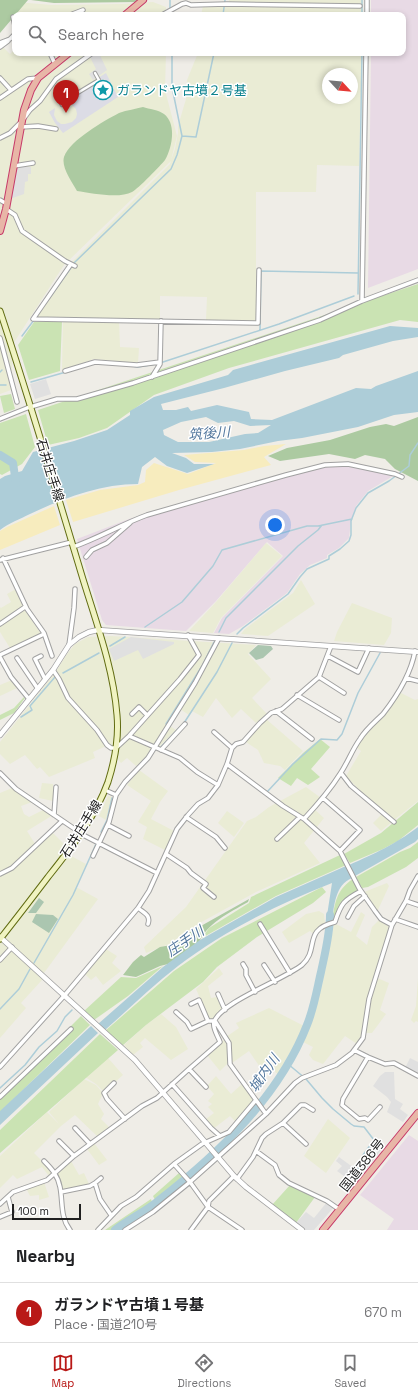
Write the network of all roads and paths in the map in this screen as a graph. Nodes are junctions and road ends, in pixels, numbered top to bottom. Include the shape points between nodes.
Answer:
1 (143, 0) edge
2 (367, 0) edge
3 (360, 6) dead end
4 (83, 10) dead end
5 (78, 12) edge
6 (129, 12) edge
7 (167, 12) edge
8 (366, 12) edge
9 (10, 39) joint
10 (0, 43) edge
11 (0, 47) edge
12 (51, 56) edge
13 (65, 56) edge
14 (89, 56) edge
15 (366, 56) edge
16 (55, 64) junction
17 (95, 73) dead end
18 (0, 78) edge
19 (38, 78) junction
20 (11, 90) junction
21 (0, 98) edge
22 (62, 105) dead end
23 (22, 124) junction
24 (56, 129) dead end
25 (0, 138) edge
26 (32, 163) dead end
27 (14, 166) junction
28 (0, 200) edge
29 (7, 206) junction
30 (0, 231) edge
31 (259, 270) dead end
32 (418, 280) edge
33 (362, 301) junction
34 (0, 311) edge
35 (161, 321) junction
36 (0, 338) edge
37 (160, 363) junction
38 (65, 371) dead end
39 (152, 377) junction
40 (17, 402) dead end
41 (31, 407) junction
42 (0, 419) edge
43 (402, 477) dead end
44 (134, 520) junction
45 (73, 544) junction
46 (86, 557) dead end
47 (2, 559) edge
48 (75, 589) dead end
49 (25, 606) junction
50 (0, 624) edge
51 (98, 630) junction
52 (44, 634) junction
53 (188, 636) junction
54 (218, 638) junction
55 (69, 646) junction
56 (331, 646) junction
57 (369, 648) junction
58 (416, 652) edge
59 (199, 655) junction
60 (0, 656) edge
61 (41, 656) dead end
62 (52, 656) dead end
63 (328, 656) junction
64 (17, 658) dead end
65 (205, 661) junction
66 (53, 670) junction
67 (319, 677) junction
68 (406, 678) junction
69 (45, 679) junction
70 (418, 681) edge
71 (38, 689) junction
72 (344, 693) dead end
73 (297, 695) junction
74 (29, 699) junction
75 (276, 711) junction
76 (132, 714) dead end
77 (147, 715) junction
78 (339, 720) dead end
79 (186, 724) dead end
80 (214, 732) dead end
81 (0, 735) edge
82 (129, 736) junction
83 (312, 739) dead end
84 (154, 747) junction
85 (116, 748) junction
86 (232, 748) junction
87 (161, 750) junction
88 (227, 764) junction
89 (0, 773) edge
90 (341, 773) junction
91 (218, 785) junction
92 (56, 786) dead end
93 (105, 790) junction
94 (116, 795) junction
95 (323, 798) junction
96 (54, 815) junction
97 (186, 817) junction
98 (300, 817) junction
99 (304, 819) junction
100 (62, 821) junction
101 (394, 822) dead end
102 (108, 825) junction
103 (81, 834) junction
104 (129, 836) dead end
105 (276, 839) dead end
106 (99, 844) junction
107 (225, 848) dead end
108 (340, 851) junction
109 (166, 854) junction
110 (93, 856) dead end
111 (157, 873) junction
112 (0, 874) edge
113 (418, 876) edge
114 (360, 889) junction
115 (365, 896) junction
116 (214, 897) dead end
117 (406, 901) junction
118 (418, 905) edge
119 (138, 908) junction
120 (348, 917) dead end
121 (395, 919) junction
122 (148, 924) dead end
123 (260, 924) dead end
124 (392, 925) junction
125 (418, 927) edge
126 (0, 938) edge
127 (12, 947) junction
128 (0, 960) edge
129 (243, 964) dead end
130 (264, 965) dead end
131 (290, 973) junction
132 (275, 982) junction
133 (255, 992) junction
134 (218, 994) dead end
135 (64, 996) junction
136 (191, 1004) dead end
137 (226, 1010) junction
138 (176, 1012) dead end
139 (208, 1021) junction
140 (214, 1021) junction
141 (72, 1029) dead end
142 (354, 1050) junction
143 (368, 1058) junction
144 (0, 1067) edge
145 (189, 1069) junction
146 (418, 1076) edge
147 (114, 1083) dead end
148 (172, 1084) junction
149 (206, 1087) dead end
150 (163, 1092) junction
151 (0, 1097) edge
152 (256, 1101) junction
153 (380, 1106) dead end
154 (313, 1110) dead end
155 (418, 1113) edge
156 (266, 1114) junction
157 (125, 1119) junction
158 (283, 1123) junction
159 (75, 1128) dead end
160 (220, 1136) junction
161 (58, 1141) dead end
162 (90, 1144) junction
163 (205, 1144) junction
164 (306, 1144) dead end
165 (256, 1151) junction
166 (74, 1156) junction
167 (218, 1158) junction
168 (44, 1161) dead end
169 (174, 1164) junction
170 (54, 1173) junction
171 (101, 1178) dead end
172 (236, 1178) junction
173 (190, 1182) junction
174 (95, 1183) junction
175 (60, 1192) junction
176 (8, 1197) junction
177 (0, 1204) edge
178 (208, 1207) junction
179 (340, 1210) junction
180 (111, 1215) junction
181 (0, 1217) edge
182 (70, 1230) edge
183 (98, 1230) edge
184 (125, 1230) edge
185 (191, 1230) edge
186 (242, 1230) edge
187 (302, 1230) edge
188 (323, 1230) edge

1 - 6 highway
2 - 8 street
3 - 7 street via 190,5 186,2
4 - 5 street
9 - 10 street
9 - 11 street
12 - 16 street
13 - 16 highway
14 - 23 street via 56,80 30,110
15 - 33 street
16 - 19 highway
17 - 22 street via 99,81 61,103
18 - 20 street
19 - 20 street via 28,79
19 - 23 highway via 24,110
20 - 21 street
23 - 24 street
23 - 25 street
23 - 27 highway
26 - 27 street
27 - 29 highway
28 - 29 street
29 - 30 highway
29 - 35 street via 15,215 22,231 73,265 35,319
31 - 35 street via 258,323
32 - 33 street
33 - 39 street via 320,320
34 - 41 main road, 石井庄手線
35 - 37 street
36 - 40 street
37 - 38 street via 137,365 95,362
37 - 39 street
39 - 41 street via 77,399 57,399
41 - 42 street
41 - 45 main road, 石井庄手線
43 - 44 street via 348,464 325,466 232,490
44 - 45 street via 98,538
44 - 46 street
45 - 47 street
45 - 51 main road, 石井庄手線
47 - 49 street
48 - 55 street
49 - 50 street
49 - 52 street
51 - 53 street
51 - 55 street via 79,637
51 - 85 main road, 石井庄手線 via 109,665 117,714
52 - 60 street
52 - 62 street
53 - 54 street
53 - 59 street
54 - 56 street
54 - 65 street
55 - 66 street
56 - 57 street
56 - 63 street
57 - 58 street
57 - 63 street via 358,672
58 - 68 street
59 - 65 street
59 - 77 street
60 - 74 street via 11,677
61 - 69 street via 35,659
63 - 67 street
64 - 71 street
65 - 84 street via 195,683
66 - 69 street
66 - 85 street via 68,698 107,745
67 - 72 street
67 - 73 street
68 - 70 street
68 - 90 street via 391,703 361,736
69 - 71 street
71 - 74 street
73 - 75 street
73 - 78 street
74 - 81 street
75 - 83 street
75 - 86 street via 260,723 243,742
76 - 77 street via 139,707
77 - 82 street
79 - 87 street
80 - 86 street
82 - 84 street
82 - 85 street
84 - 87 street
84 - 94 street via 148,758
85 - 93 main road, 石井庄手線
86 - 88 street
87 - 91 street via 180,758
88 - 91 street
88 - 98 street
89 - 96 street via 16,789
90 - 95 street
90 - 101 street via 352,786
91 - 97 street via 208,798
92 - 96 street
93 - 94 street
93 - 103 main road, 石井庄手線
94 - 102 street
95 - 99 street
95 - 108 street via 360,830
96 - 100 street
97 - 107 street via 216,837
97 - 109 street via 177,829
98 - 99 street
98 - 105 street
99 - 108 street
100 - 103 street
100 - 112 street via 12,868
102 - 104 street
102 - 106 street
103 - 106 street
103 - 126 main road, 石井庄手線
106 - 110 street
106 - 111 street
108 - 114 street
109 - 111 street
109 - 116 street via 206,884 203,888
111 - 119 street
113 - 117 street
114 - 115 street
114 - 131 street via 343,904 335,922 325,924 313,935 312,948 307,958
115 - 120 street via 354,906
115 - 124 street via 381,919
117 - 118 street
117 - 121 street
119 - 122 street via 149,917
119 - 135 street
121 - 124 street
121 - 125 street
123 - 131 street
124 - 142 street via 369,1000 363,1038
126 - 127 street
127 - 128 street
127 - 135 street
129 - 133 street
130 - 132 street
131 - 132 street
132 - 133 street
133 - 137 street via 228,1006
134 - 137 street
135 - 144 street
135 - 150 street via 135,1060
136 - 139 street via 199,1000
137 - 140 street
138 - 139 street via 191,1029
139 - 140 street
140 - 145 street via 220,1042
140 - 152 street via 229,1043 230,1064
141 - 151 street
142 - 143 street
142 - 156 street via 336,1065 304,1077
143 - 146 street via 385,1064 393,1063
143 - 153 street via 343,1099 342,1105 359,1119 368,1120
145 - 148 street
145 - 149 street
147 - 157 street via 104,1093 106,1099
148 - 150 street
148 - 160 street
150 - 157 street
150 - 163 street
152 - 156 street
152 - 160 street via 229,1132
154 - 158 street via 305,1105 301,1106
155 - 179 highway, 国道386号
156 - 167 street
157 - 162 street
158 - 164 street
158 - 165 street via 262,1138
159 - 162 street
160 - 163 street
161 - 166 street
162 - 166 street
163 - 167 street
163 - 169 street
165 - 172 street
165 - 179 street via 275,1165 279,1175 290,1183
166 - 170 street
167 - 172 street
167 - 173 street
168 - 170 street
169 - 173 street
169 - 180 street
170 - 175 street
170 - 176 street via 47,1180 13,1192
171 - 174 street
172 - 178 street via 209,1201
172 - 187 street
173 - 178 street
173 - 184 street via 153,1212
174 - 175 street
174 - 180 street via 100,1199
175 - 182 street via 63,1215
176 - 177 street
176 - 181 street via 12,1212
178 - 185 street
178 - 186 street
179 - 188 highway, 国道386号
180 - 183 street

